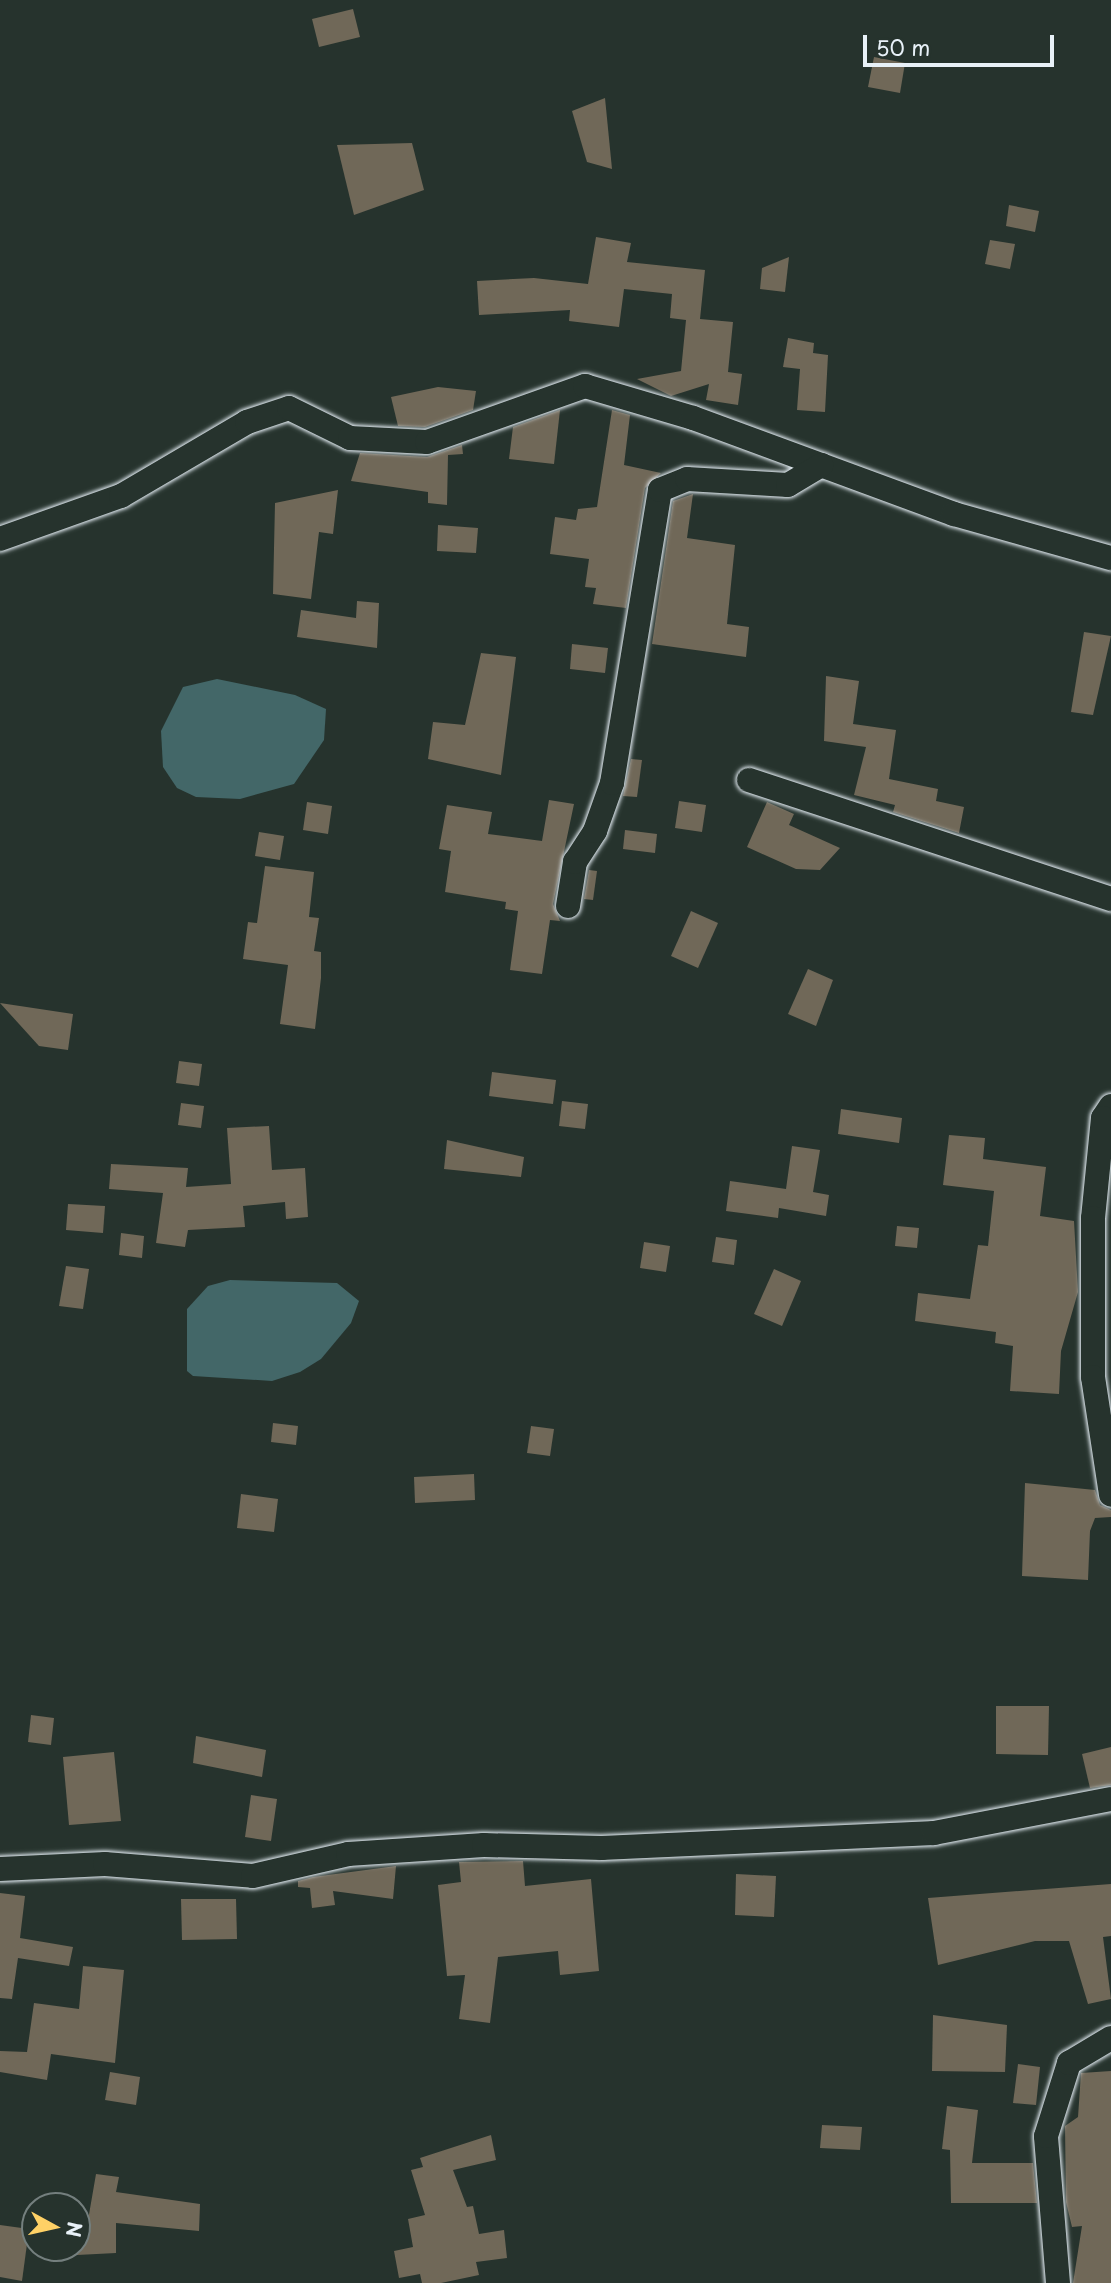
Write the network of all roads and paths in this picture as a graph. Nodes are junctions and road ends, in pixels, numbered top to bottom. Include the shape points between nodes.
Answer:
1 (821, 465) junction
2 (0, 539) edge
3 (1111, 558) edge
4 (749, 780) dead end
5 (1111, 899) edge
6 (568, 906) dead end
7 (1111, 1106) edge
8 (1111, 1495) edge
9 (1111, 1799) edge
10 (0, 1869) edge
11 (1111, 2038) edge
12 (1058, 2283) edge

1 - 2 street via 585,386 427,442 350,438 289,408 247,422 121,496
1 - 3 street via 954,514
1 - 6 street via 788,485 687,480 660,490 612,783 596,831 575,862
4 - 5 street
7 - 8 street via 1103,1118 1093,1218 1093,1377
9 - 10 street via 934,1833 602,1848 484,1845 348,1854 253,1876 105,1864
11 - 12 street via 1069,2063 1046,2136

